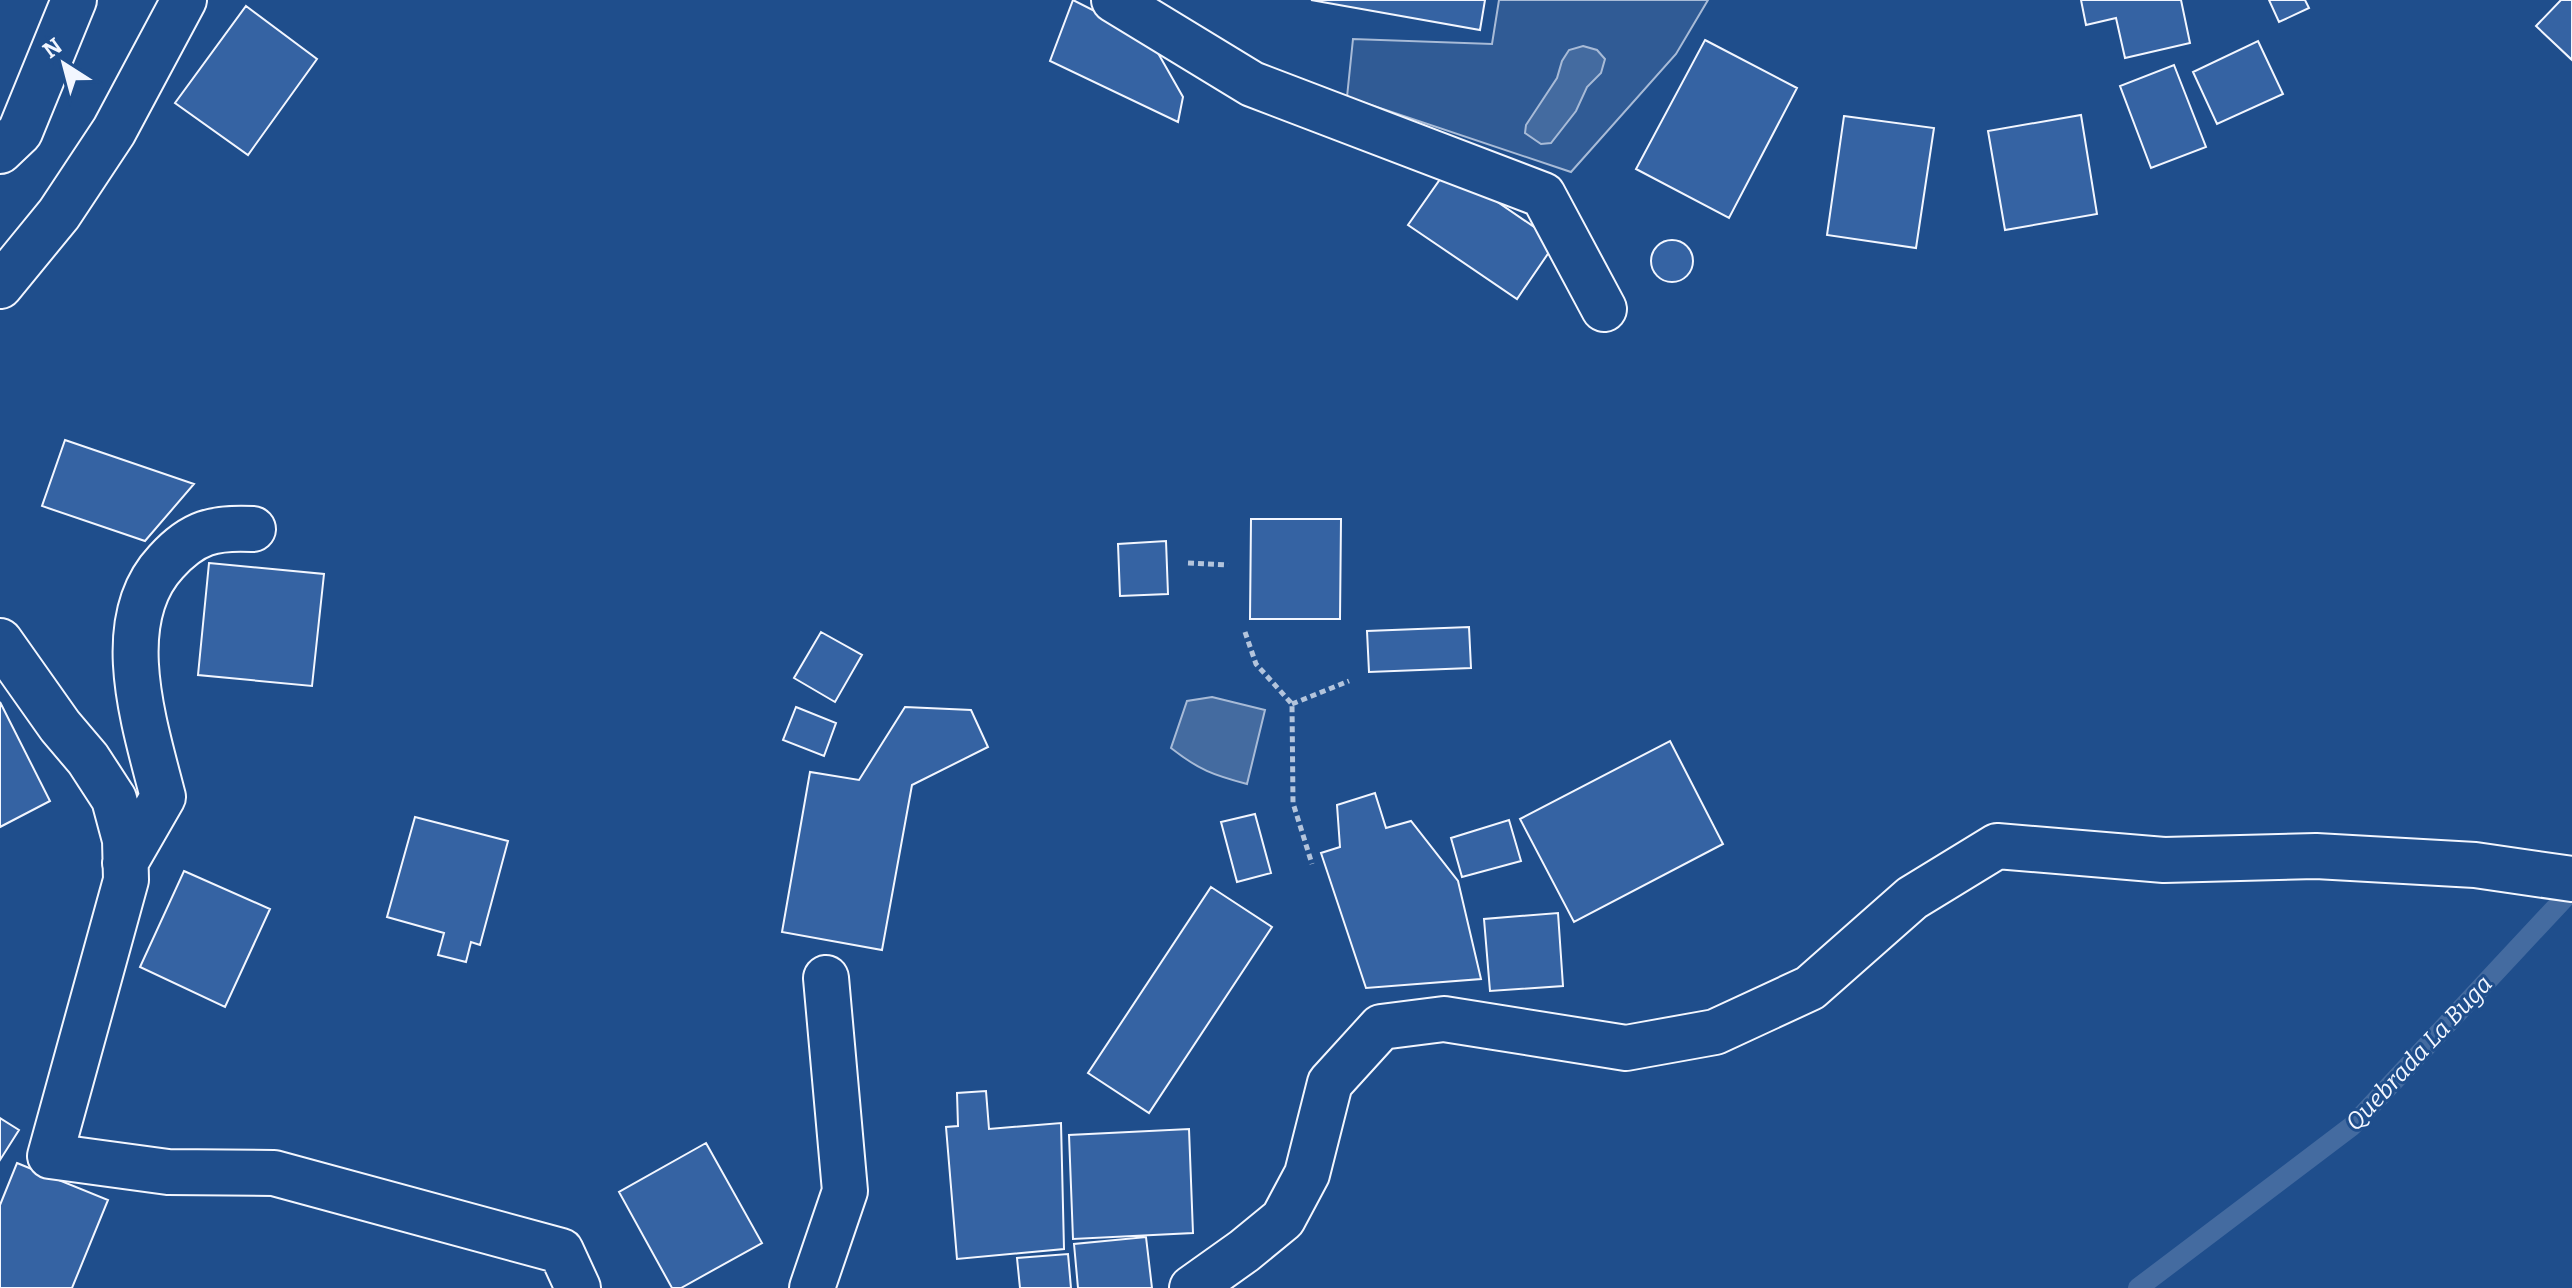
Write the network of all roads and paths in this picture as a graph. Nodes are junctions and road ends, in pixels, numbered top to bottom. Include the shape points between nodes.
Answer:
1 (74, 0) edge
2 (184, 0) edge
3 (1114, 0) edge
4 (0, 151) edge
5 (0, 286) edge
6 (1604, 309) dead end
7 (253, 529) dead end
8 (1188, 563) dead end
9 (1228, 565) dead end
10 (1245, 632) dead end
11 (0, 641) edge
12 (1349, 681) dead end
13 (1292, 704) junction
14 (125, 863) junction
15 (1312, 864) dead end
16 (2572, 879) edge
17 (826, 978) dead end
18 (578, 1288) edge
19 (812, 1288) edge
20 (1192, 1288) edge

1 - 4 street via 20,132
2 - 5 street via 114,131 59,214
3 - 6 street via 1252,84 1543,195
7 - 14 street via 220,528 181,546 151,578 136,624 139,702 163,797
8 - 9 path
10 - 13 path via 1256,664
11 - 14 street via 114,799
12 - 13 path
13 - 15 path via 1293,803
14 - 18 street via 126,880 50,1156 168,1172 274,1173 561,1251
16 - 20 street via 2475,865 2316,856 2164,860 1997,846 1912,898 1810,988 1715,1032 1626,1048 1444,1019 1381,1027 1330,1083 1307,1174 1283,1219
17 - 19 street via 845,1191

